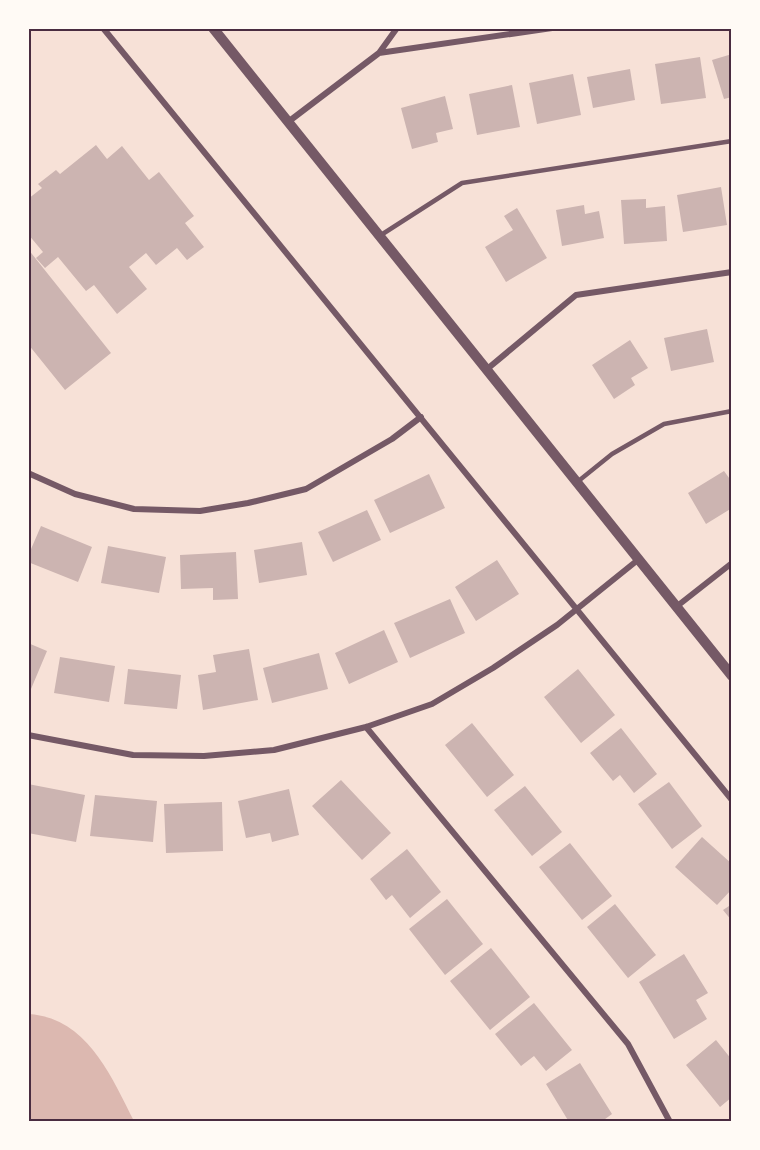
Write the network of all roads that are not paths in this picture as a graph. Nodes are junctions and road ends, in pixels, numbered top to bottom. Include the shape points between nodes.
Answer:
1 (103, 28) edge
2 (213, 28) edge
3 (397, 28) edge
4 (552, 28) edge
5 (379, 53) junction
6 (288, 122) junction
7 (732, 141) edge
8 (379, 236) junction
9 (732, 272) edge
10 (485, 370) junction
11 (732, 411) edge
12 (421, 417) junction
13 (28, 473) edge
14 (576, 483) junction
15 (639, 560) junction
16 (732, 563) edge
17 (676, 607) junction
18 (577, 609) junction
19 (732, 676) edge
20 (366, 727) junction
21 (28, 735) edge
22 (732, 800) edge
23 (670, 1122) edge

1 - 12 street
2 - 6 street
3 - 5 street
4 - 5 street
5 - 6 street
6 - 8 street
7 - 8 lane via 462,183
8 - 10 street
9 - 10 street via 576,296
10 - 14 street
11 - 14 lane via 664,424 612,454
12 - 13 street via 392,439 306,489 200,511 134,508 75,494
12 - 18 street
14 - 15 street
15 - 17 street
15 - 18 street
16 - 17 street
17 - 19 street
18 - 20 street via 493,668 432,704
18 - 22 street
20 - 21 street via 274,750 204,756 133,755
20 - 23 street via 628,1044

